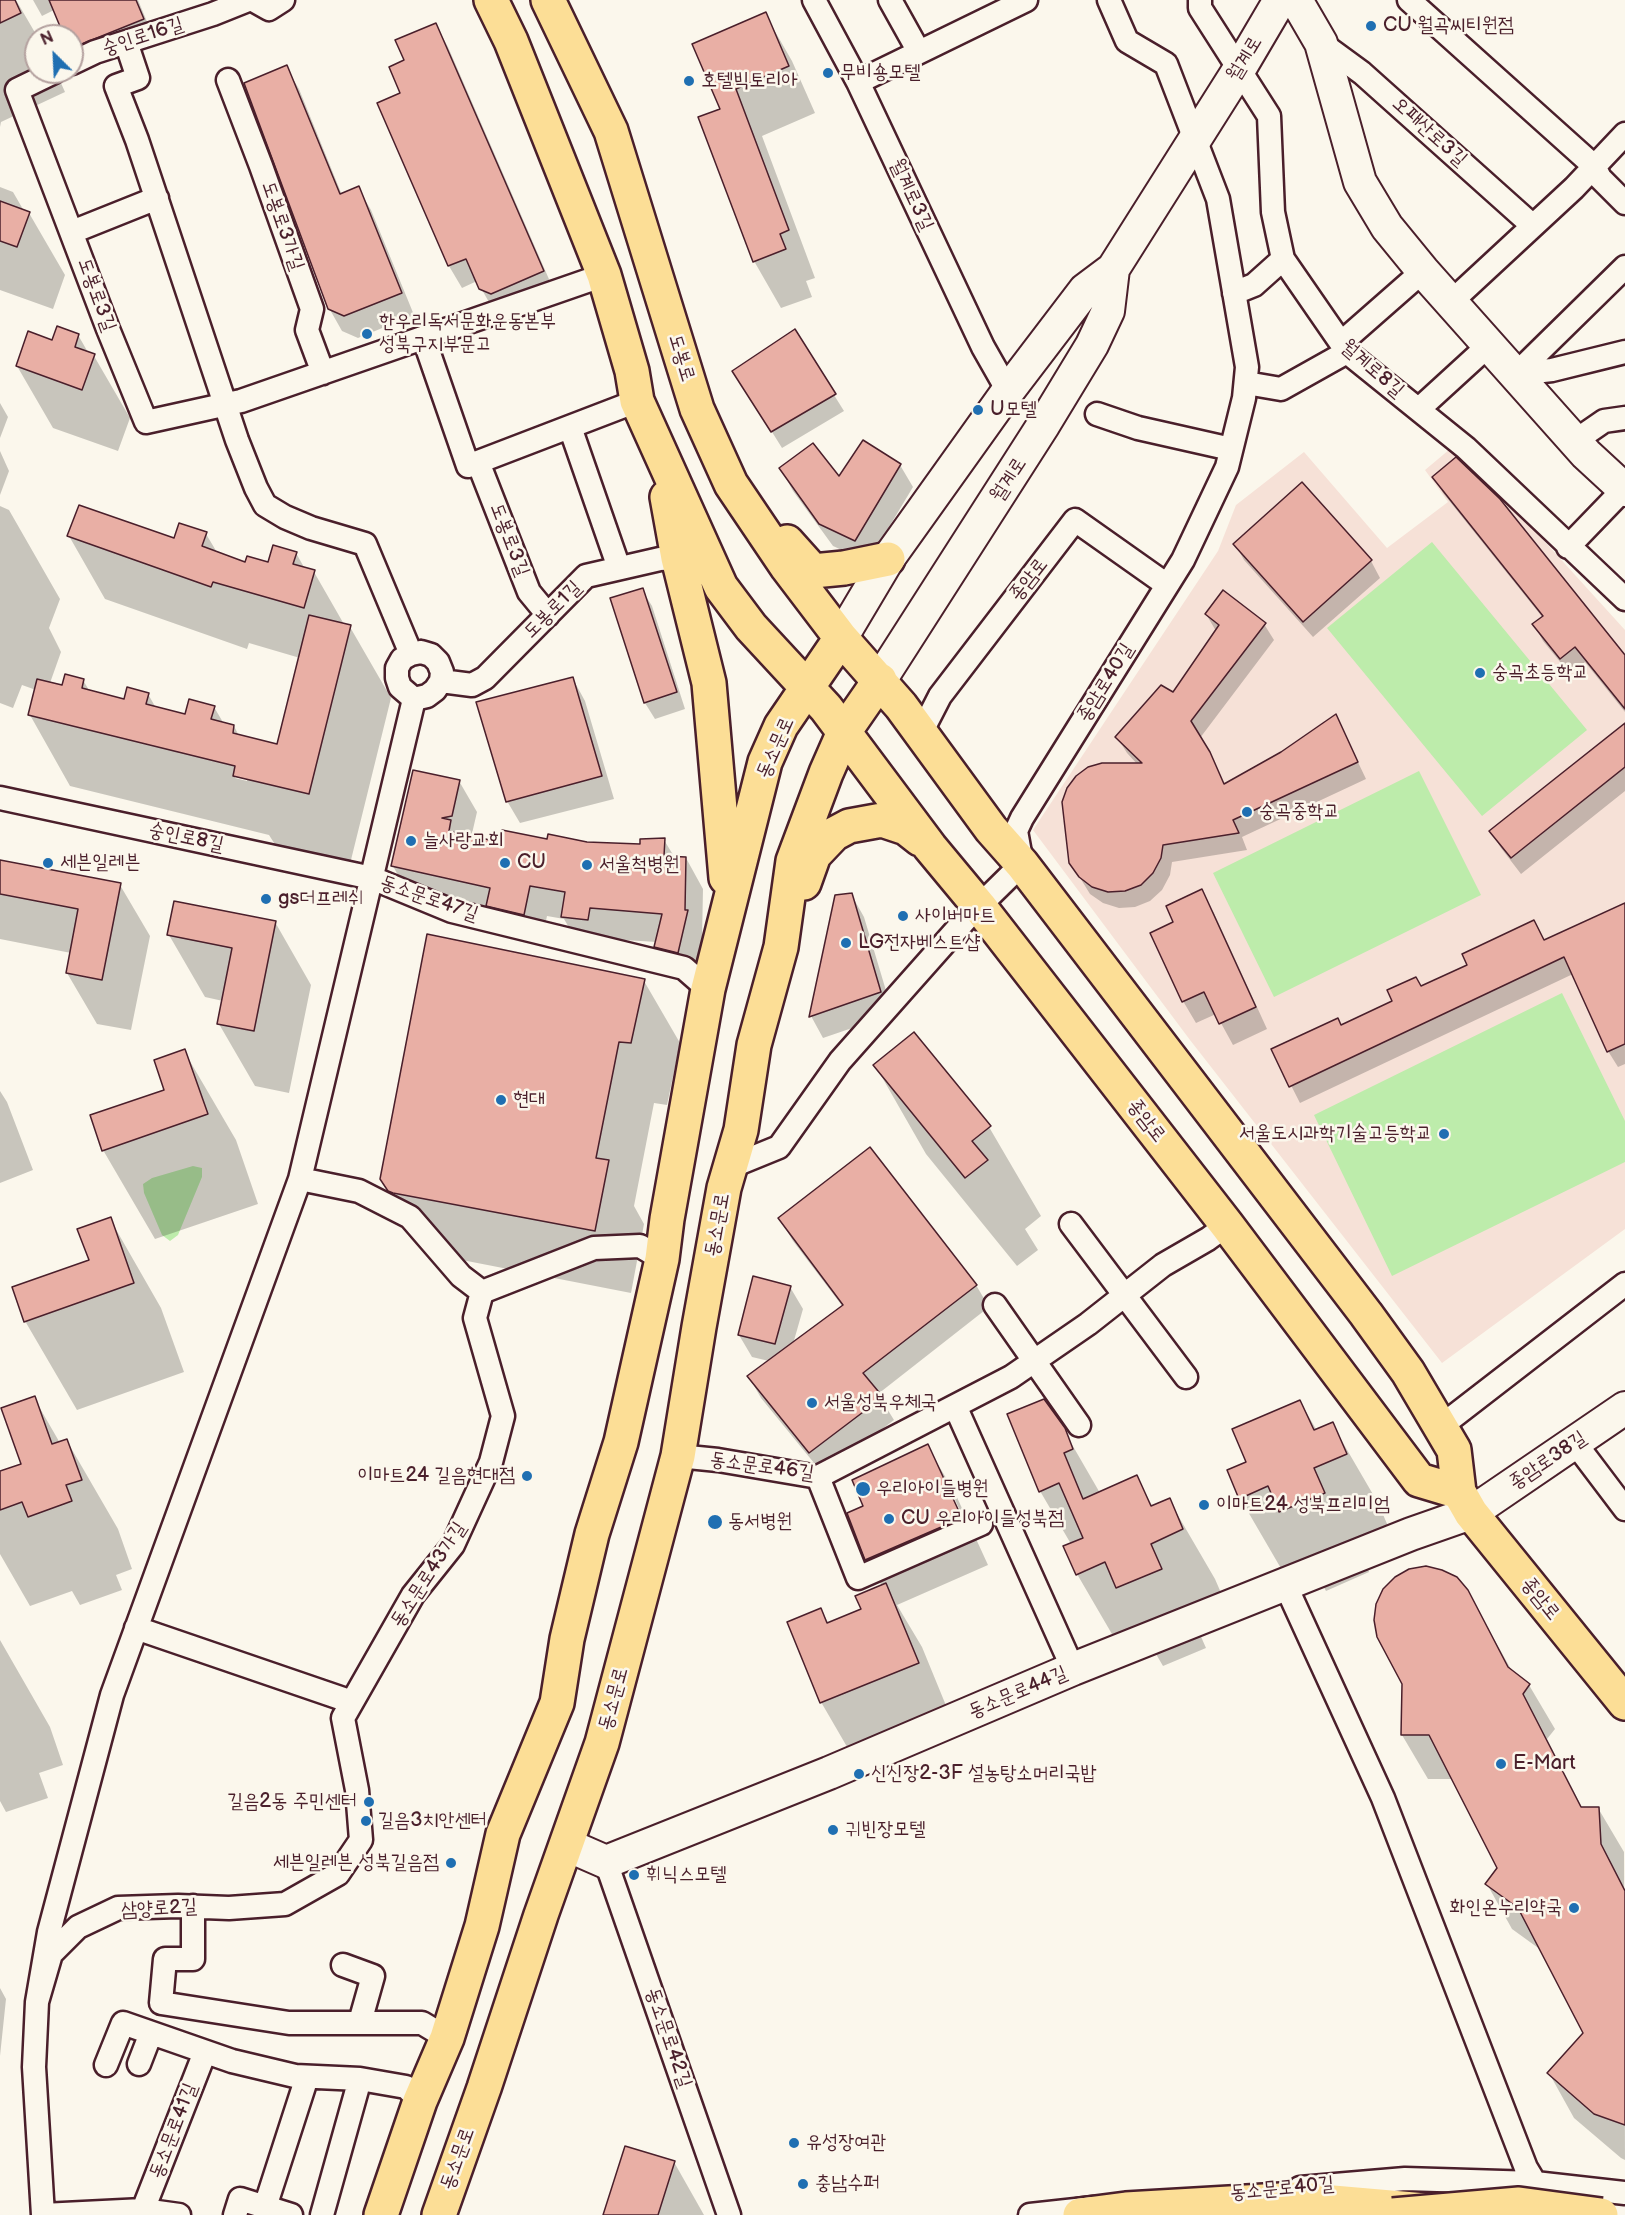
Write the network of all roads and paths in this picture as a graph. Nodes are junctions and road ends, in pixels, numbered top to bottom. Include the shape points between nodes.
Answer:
1 (248, 0) edge
2 (253, 0) edge
3 (283, 0) edge
4 (491, 0) edge
5 (814, 0) edge
6 (890, 0) edge
7 (1026, 0) edge
8 (1109, 0) edge
9 (1200, 0) edge
10 (1280, 0) edge
11 (1296, 0) edge
12 (1409, 0) edge
13 (554, 2) edge
14 (993, 7) edge
15 (126, 42) junction
16 (1321, 43) junction
17 (919, 52) junction
18 (84, 57) edge
19 (1240, 68) junction
20 (228, 80) dead end
21 (858, 82) junction
22 (29, 84) edge
23 (1625, 134) edge
24 (1193, 140) junction
25 (1594, 166) junction
26 (157, 198) junction
27 (1625, 203) edge
28 (1533, 226) junction
29 (72, 232) junction
30 (1283, 259) junction
31 (1625, 267) edge
32 (1113, 270) junction
33 (1423, 271) junction
34 (604, 275) junction
35 (1234, 293) junction
36 (1451, 302) junction
37 (424, 339) junction
38 (1489, 345) junction
39 (1344, 348) junction
40 (1625, 352) edge
41 (323, 373) junction
42 (1516, 375) junction
43 (1246, 383) junction
44 (1008, 391) junction
45 (637, 401) junction
46 (226, 405) junction
47 (1419, 409) junction
48 (697, 410) junction
49 (1097, 414) dead end
50 (1625, 418) edge
51 (570, 427) junction
52 (1575, 441) junction
53 (656, 446) junction
54 (1231, 449) junction
55 (478, 462) junction
56 (1625, 489) edge
57 (1568, 547) junction
58 (678, 558) junction
59 (888, 559) junction
60 (619, 568) junction
61 (1167, 585) junction
62 (1625, 599) edge
63 (548, 615) junction
64 (841, 638) junction
65 (411, 654) junction
66 (880, 680) junction
67 (441, 681) junction
68 (807, 687) junction
69 (414, 699) junction
70 (844, 732) junction
71 (921, 733) junction
72 (0, 798) edge
73 (930, 847) junction
74 (1022, 864) junction
75 (372, 878) junction
76 (979, 906) junction
77 (728, 911) junction
78 (781, 947) junction
79 (708, 989) junction
80 (730, 1167) junction
81 (300, 1179) junction
82 (1071, 1224) dead end
83 (1227, 1225) junction
84 (662, 1259) junction
85 (482, 1292) junction
86 (1621, 1294) edge
87 (1124, 1296) junction
88 (995, 1305) dead end
89 (1034, 1362) junction
90 (1186, 1377) dead end
91 (956, 1408) junction
92 (1623, 1415) edge
93 (1079, 1425) dead end
94 (1440, 1427) junction
95 (1575, 1443) junction
96 (678, 1456) junction
97 (818, 1477) junction
98 (1465, 1503) junction
99 (1625, 1509) edge
100 (981, 1524) dead end
101 (1285, 1584) junction
102 (136, 1628) junction
103 (1073, 1669) junction
104 (1625, 1703) edge
105 (348, 1710) junction
106 (567, 1845) junction
107 (606, 1862) junction
108 (193, 1906) junction
109 (343, 1965) dead end
110 (37, 2002) junction
111 (360, 2022) junction
112 (151, 2033) junction
113 (447, 2038) junction
114 (205, 2052) junction
115 (139, 2064) dead end
116 (106, 2065) dead end
117 (307, 2077) junction
118 (360, 2079) junction
119 (420, 2101) junction
120 (1625, 2193) edge
121 (1534, 2199) edge
122 (265, 2207) junction
123 (143, 2210) junction
124 (180, 2215) edge
125 (235, 2215) edge
126 (291, 2215) edge
127 (322, 2215) edge
128 (381, 2215) edge
129 (438, 2215) edge
130 (729, 2215) edge
131 (1030, 2215) edge
132 (1080, 2215) edge
133 (1393, 2215) edge
134 (1478, 2215) edge
135 (1502, 2215) edge
136 (1546, 2215) edge
137 (1601, 2215) edge

1 - 15 street, 숭인로16길
2 - 3 street via 269,9
4 - 34 main road
5 - 21 street, 월계로3길
6 - 17 street
7 - 14 street
8 - 24 street, 종암로40길 via 1127,41 1166,64
9 - 19 street, 월계로8길 via 1200,8
10 - 19 street, 월계로
11 - 16 street, 오패산로3길
12 - 25 street
13 - 48 main road, 도봉로 via 610,131
14 - 17 street
15 - 18 street, 숭인로16길
15 - 26 street via 138,78 116,86
16 - 28 street, 오패산로3길 via 1362,73
16 - 33 street, 오패산로3길 via 1360,182 1387,227
17 - 21 street
19 - 24 street, 월계로
19 - 30 street, 월계로8길 via 1269,116 1274,212
20 - 41 street, 도봉로3가길 via 312,309 307,330
21 - 44 street, 월계로3길 via 983,347
22 - 29 street, 도봉로3길 via 17,90
23 - 25 street
24 - 32 street, 월계로
24 - 35 street, 종암로40길 via 1218,199
25 - 27 street via 1600,178
25 - 28 street
26 - 29 street
26 - 46 street
28 - 36 street
29 - 46 street, 도봉로3길 via 146,422
30 - 35 street via 1254,285
30 - 39 street, 월계로8길
31 - 42 street
32 - 44 street, 월계로 via 1085,290
32 - 66 street, 월계로 via 1108,311 1092,345
33 - 36 street, 오패산로3길
33 - 39 street
34 - 37 street, 도봉로3길
34 - 45 main road
35 - 43 street, 종암로40길 via 1247,367
36 - 38 street, 오패산로3길
37 - 41 street, 도봉로3길
37 - 55 street, 도봉로3길 via 468,466
38 - 42 street, 오패산로3길
38 - 47 street
39 - 43 street via 1281,389
39 - 47 street, 월계로8길
40 - 42 street
41 - 46 street, 도봉로3길
42 - 52 street, 오패산로3길
43 - 54 street, 종암로40길
44 - 59 street, 월계로
45 - 51 street
45 - 53 main road
46 - 65 street via 265,505 311,528 365,544
47 - 57 street, 월계로8길 via 1466,448
48 - 59 main road via 756,501 813,571
48 - 64 main road, 도봉로 via 731,484 786,567
49 - 54 street via 1138,428
50 - 52 street via 1604,421
51 - 55 street
51 - 60 street
52 - 56 street, 오패산로3길
53 - 58 main road
53 - 68 main road via 721,586
54 - 61 street, 종암로40길 via 1183,560
55 - 63 street, 도봉로3길 via 529,592
56 - 57 street, 오패산로3길
57 - 62 street, 월계로8길
58 - 60 street, 도봉로1길
58 - 77 main road via 709,683
59 - 64 street, 월계로
60 - 63 street, 도봉로1길 via 586,576
61 - 71 street, 종암로 via 1075,520 940,696
61 - 74 street, 종암로40길 via 1022,818 1016,831
63 - 67 street, 도봉로1길 via 486,678 472,685
64 - 66 main road, 도봉로
64 - 68 main road, 동소문로
65 - 67 street via 431,655 442,672
65 - 69 street via 402,659 397,678 400,687
66 - 70 main road, 동소문로
66 - 71 main road
67 - 69 street via 427,696
68 - 70 main road
68 - 77 main road, 동소문로 via 781,726 765,762
69 - 75 street
70 - 73 main road, 종암로
70 - 78 main road, 동소문로 via 793,861
71 - 74 main road via 991,829
72 - 75 street, 숭인로8길
73 - 76 main road, 종암로
73 - 78 main road via 906,828 882,820 849,826 834,834 814,855
74 - 76 street
74 - 94 main road via 1366,1314 1408,1372
75 - 79 street, 동소문로47길 via 452,911 684,968
75 - 81 street, 동소문로47길
76 - 80 street, 동소문로 via 840,1061 779,1147
76 - 83 main road, 종암로
77 - 79 main road, 동소문로
78 - 80 main road, 동소문로 via 754,1046 741,1130
79 - 84 main road, 동소문로
80 - 96 main road, 동소문로
81 - 85 street via 359,1191 410,1217 461,1276
81 - 102 street, 동소문로47길
82 - 87 street
83 - 87 street, 동소문로46길 via 1163,1265
83 - 98 main road, 종암로 via 1419,1480
84 - 85 street via 640,1246 594,1248
84 - 113 main road, 동소문로 via 621,1442 592,1534 567,1639 557,1703 503,1834 482,1926
85 - 105 street, 동소문로43가길 via 475,1318 503,1416 491,1462 453,1545 413,1595
86 - 94 street
87 - 89 street, 동소문로46길
87 - 90 street
88 - 89 street
89 - 91 street, 동소문로46길
89 - 93 street
91 - 97 street, 동소문로46길
91 - 103 street
92 - 95 street, 종암로38길
94 - 98 main road via 1454,1450
95 - 98 street, 종암로38길
95 - 99 street
96 - 97 street, 동소문로46길
96 - 106 main road, 동소문로 via 602,1743
97 - 100 street via 860,1582
98 - 101 street, 동소문로44길
98 - 104 main road, 종암로
101 - 103 street, 동소문로44길
101 - 121 street via 1383,1798 1526,2168
102 - 105 street
102 - 110 street, 동소문로47길 via 112,1695 49,1932
103 - 107 street, 동소문로44길
105 - 108 street, 삼양로2길 via 361,1840 338,1874 285,1904
106 - 107 street
106 - 129 main road, 동소문로
107 - 130 street, 동소문로42길
108 - 110 street, 삼양로2길 via 118,1908 78,1927 51,1954
108 - 111 street via 192,1959 165,1959 161,2003 288,2023
109 - 111 street via 373,1976
110 - 123 street, 삼양로2길 via 34,2067 43,2215
111 - 113 street via 422,2023
112 - 114 street
112 - 115 street
112 - 116 street via 123,2023
113 - 119 main road, 동소문로
114 - 117 street
114 - 123 street, 동소문로41길
117 - 118 street
117 - 122 street
118 - 119 street via 406,2087
118 - 127 street
119 - 128 main road, 동소문로
120 - 121 street, 동소문로40길
121 - 131 street, 동소문로40길 via 1405,2179
121 - 135 main road
121 - 136 street
122 - 125 street via 240,2199
122 - 126 street
123 - 124 street, 삼양로2길
132 - 134 main road via 1298,2199
133 - 137 main road, bridge via 1519,2204

